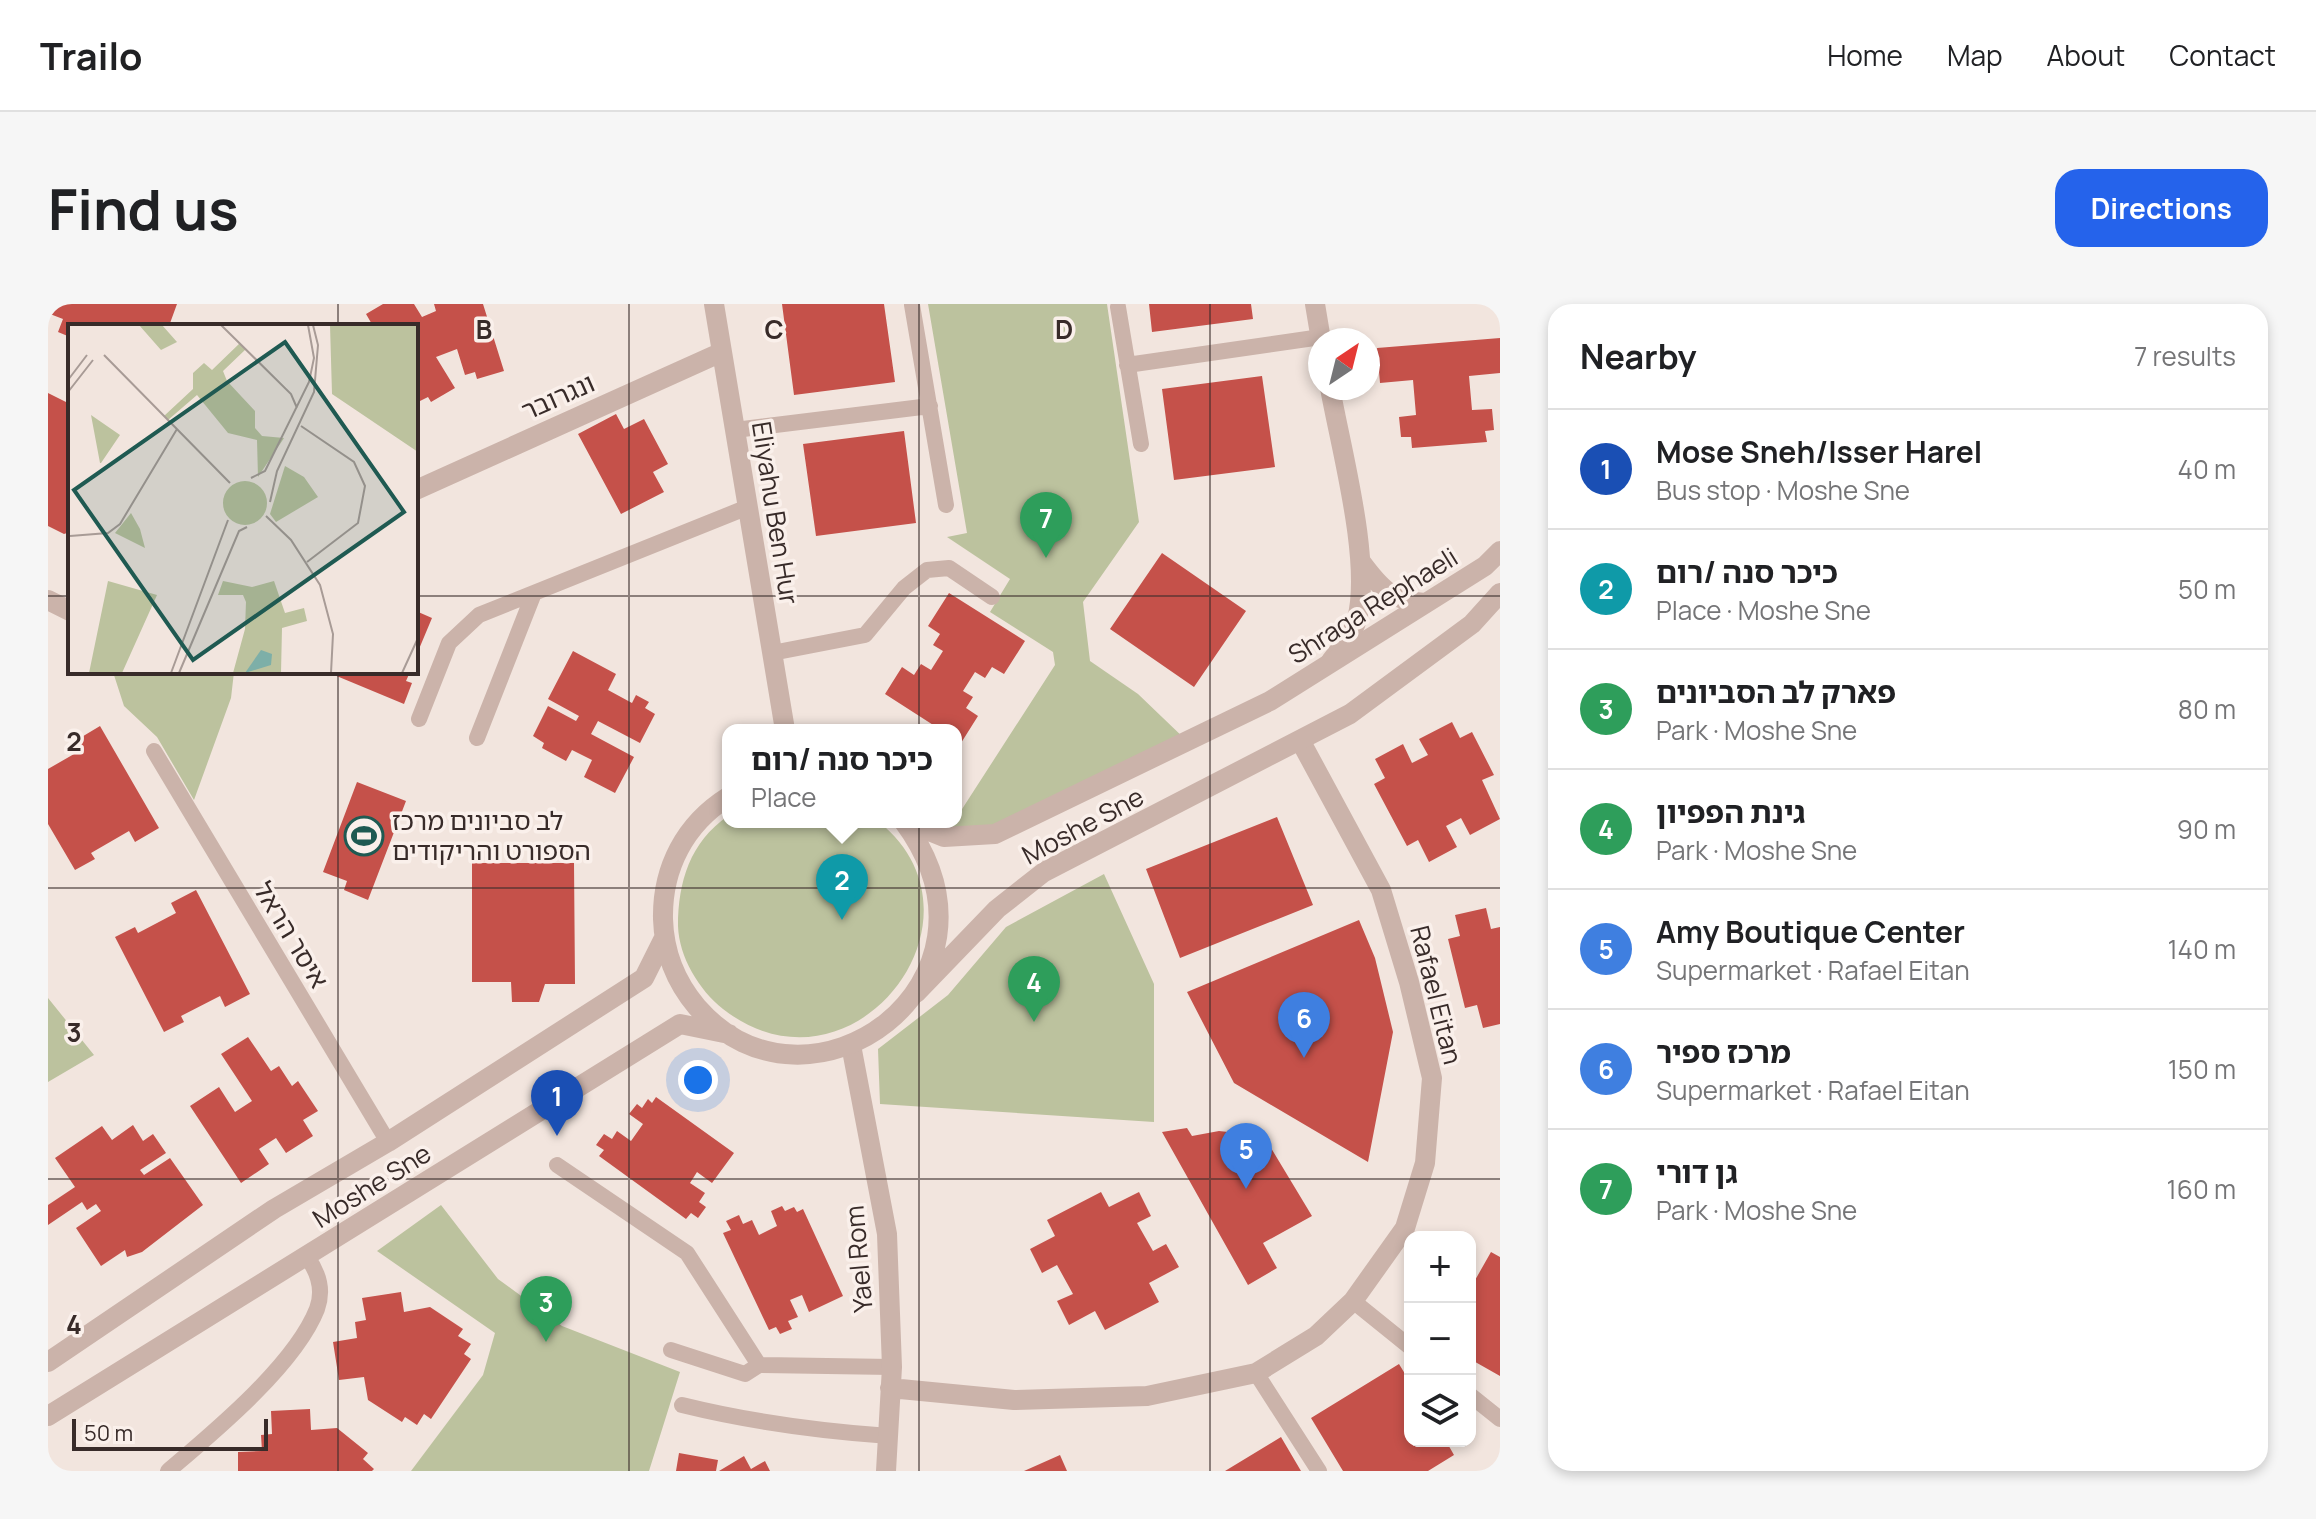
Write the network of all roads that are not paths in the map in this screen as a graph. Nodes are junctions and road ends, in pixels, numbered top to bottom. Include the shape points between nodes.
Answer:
1 (714, 304) edge
2 (1315, 304) edge
3 (912, 305) edge
4 (1118, 307) dead end
5 (1319, 328) edge
6 (1308, 341) edge
7 (722, 352) junction
8 (1127, 365) junction
9 (1332, 400) edge
10 (930, 406) junction
11 (735, 430) junction
12 (1141, 444) dead end
13 (418, 489) edge
14 (946, 505) dead end
15 (748, 507) junction
16 (1500, 551) edge
17 (1361, 562) junction
18 (534, 593) junction
19 (1500, 593) edge
20 (992, 597) dead end
21 (48, 600) edge
22 (1425, 603) junction
23 (68, 610) edge
24 (772, 653) junction
25 (1328, 664) junction
26 (1270, 701) joint
27 (419, 719) dead end
28 (784, 724) edge
29 (477, 738) dead end
30 (1301, 742) junction
31 (154, 751) dead end
32 (722, 801) edge
33 (909, 828) edge
34 (921, 828) edge
35 (663, 940) junction
36 (916, 993) junction
37 (729, 1034) junction
38 (851, 1045) junction
39 (388, 1142) junction
40 (557, 1165) dead end
41 (307, 1257) junction
42 (1353, 1301) junction
43 (1404, 1342) edge
44 (671, 1350) dead end
45 (48, 1362) edge
46 (759, 1365) junction
47 (892, 1367) junction
48 (1256, 1373) junction
49 (890, 1388) junction
50 (1476, 1400) edge
51 (682, 1405) dead end
52 (48, 1416) edge
53 (1500, 1419) edge
54 (889, 1436) junction
55 (168, 1471) edge
56 (886, 1471) edge
57 (1319, 1471) edge

1 - 7 street, Eliyahu Ben Hur
2 - 5 street
3 - 10 lane
4 - 8 lane
6 - 8 lane
7 - 11 street, Eliyahu Ben Hur
7 - 13 street, ונגרובר
8 - 12 lane
9 - 17 street
10 - 11 lane
10 - 14 lane
11 - 15 street, Eliyahu Ben Hur
15 - 18 lane
15 - 24 street, Eliyahu Ben Hur
16 - 22 street, Shraga Rephaeli
17 - 22 street via 1383,592 1402,602
17 - 25 street via 1357,622
18 - 27 lane via 479,615 459,631 449,643
18 - 29 lane
19 - 30 street via 1472,624 1393,684
20 - 24 lane via 949,568 927,570 904,588 865,635
21 - 23 street
22 - 25 street, Shraga Rephaeli
24 - 28 street, Eliyahu Ben Hur
25 - 26 street, Shraga Rephaeli
26 - 34 street, Moshe Sne via 995,834 944,837
30 - 36 street, Moshe Sne via 1044,872 997,909
30 - 42 street, Rafael Eitan via 1381,890 1432,1078 1425,1163 1405,1228
31 - 39 lane, איסר הראל
32 - 35 street via 706,811 677,848 662,893
33 - 36 street via 935,875 940,916 934,956
35 - 37 street via 687,995
35 - 39 street, Moshe Sne via 644,978
36 - 38 street, Moshe Sne via 887,1024
37 - 38 street, Moshe Sne via 760,1048 794,1054
37 - 41 street, Moshe Sne via 680,1024
38 - 47 street, Yael Rom via 887,1234
39 - 45 street, Moshe Sne via 274,1209
40 - 46 lane via 687,1253
41 - 52 street, Moshe Sne
41 - 55 lane via 319,1273 318,1307 288,1356
42 - 43 lane
42 - 48 street, Rafael Eitan via 1316,1336
44 - 46 lane via 745,1374
46 - 47 lane
47 - 49 street, Yael Rom
48 - 49 street, Rafael Eitan via 1147,1396 1014,1400
48 - 57 lane
49 - 54 street, Yael Rom
50 - 53 lane
51 - 54 lane via 746,1421
54 - 56 street, Yael Rom

